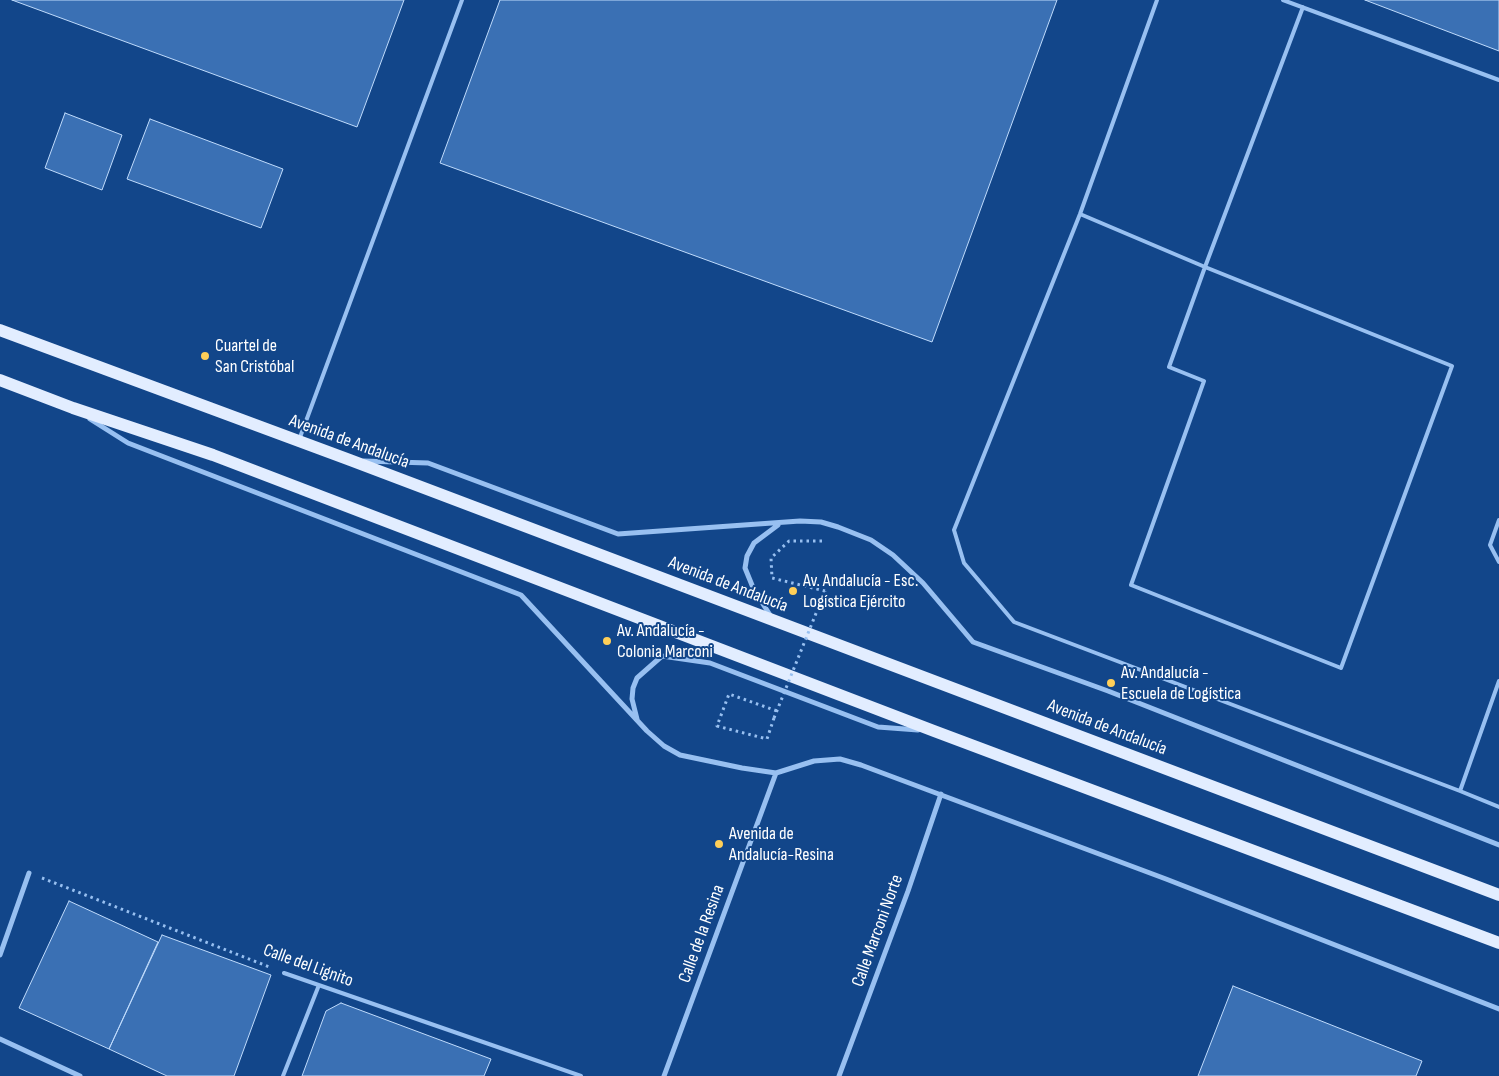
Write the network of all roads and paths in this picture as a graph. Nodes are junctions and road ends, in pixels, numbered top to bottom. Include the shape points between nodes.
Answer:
1 (462, 0) edge
2 (1156, 0) edge
3 (1283, 0) edge
4 (1303, 8) junction
5 (1499, 80) edge
6 (1080, 214) junction
7 (1205, 267) junction
8 (0, 330) edge
9 (0, 380) edge
10 (73, 408) junction
11 (299, 442) junction
12 (350, 460) junction
13 (1499, 520) edge
14 (781, 523) junction
15 (831, 542) dead end
16 (1499, 562) edge
17 (775, 622) junction
18 (1499, 681) edge
19 (777, 710) junction
20 (637, 719) junction
21 (934, 731) junction
22 (776, 773) junction
23 (1460, 792) junction
24 (941, 794) junction
25 (1499, 807) edge
26 (1499, 845) edge
27 (29, 873) joint
28 (1499, 895) edge
29 (1499, 942) edge
30 (0, 955) edge
31 (284, 973) joint
32 (319, 985) junction
33 (1499, 1009) edge
34 (0, 1039) edge
35 (80, 1076) edge
36 (284, 1076) edge
37 (581, 1076) edge
38 (664, 1076) edge
39 (839, 1076) edge

1 - 11 lane
2 - 6 lane
3 - 4 lane
4 - 5 lane
4 - 7 lane
6 - 7 lane
6 - 23 lane via 954,530 964,562 1014,622
7 - 7 lane via 1169,367 1204,381 1131,585 1341,668 1452,366
8 - 11 main road, Avenida de Andalucía
9 - 10 main road
10 - 20 street via 128,443 521,595
10 - 21 main road via 213,454
11 - 12 main road, Avenida de Andalucía
12 - 14 street via 428,463 618,534
12 - 17 main road, Avenida de Andalucía
13 - 16 lane via 1490,546
14 - 17 street via 754,543 747,556 746,568 754,590
14 - 26 street via 820,522 871,540 923,582 973,642 1108,691
15 - 19 path, bridge via 789,541 771,558 772,578 825,591
17 - 28 main road, Avenida de Andalucía
18 - 23 lane
19 - 19 path, bridge via 767,739 717,726 729,694
20 - 21 street via 633,688 637,678 662,656 710,663 878,727
20 - 22 street via 664,746 680,755
21 - 29 main road
22 - 24 street via 814,761 840,759
22 - 38 street, Calle de la Resina
23 - 25 lane
24 - 33 street
24 - 39 street, Calle Marconi Norte
27 - 30 street
27 - 31 path, Calle del Lignito
31 - 32 lane, Calle del Lignito
32 - 36 lane
32 - 37 lane, Calle del Lignito
34 - 35 street

